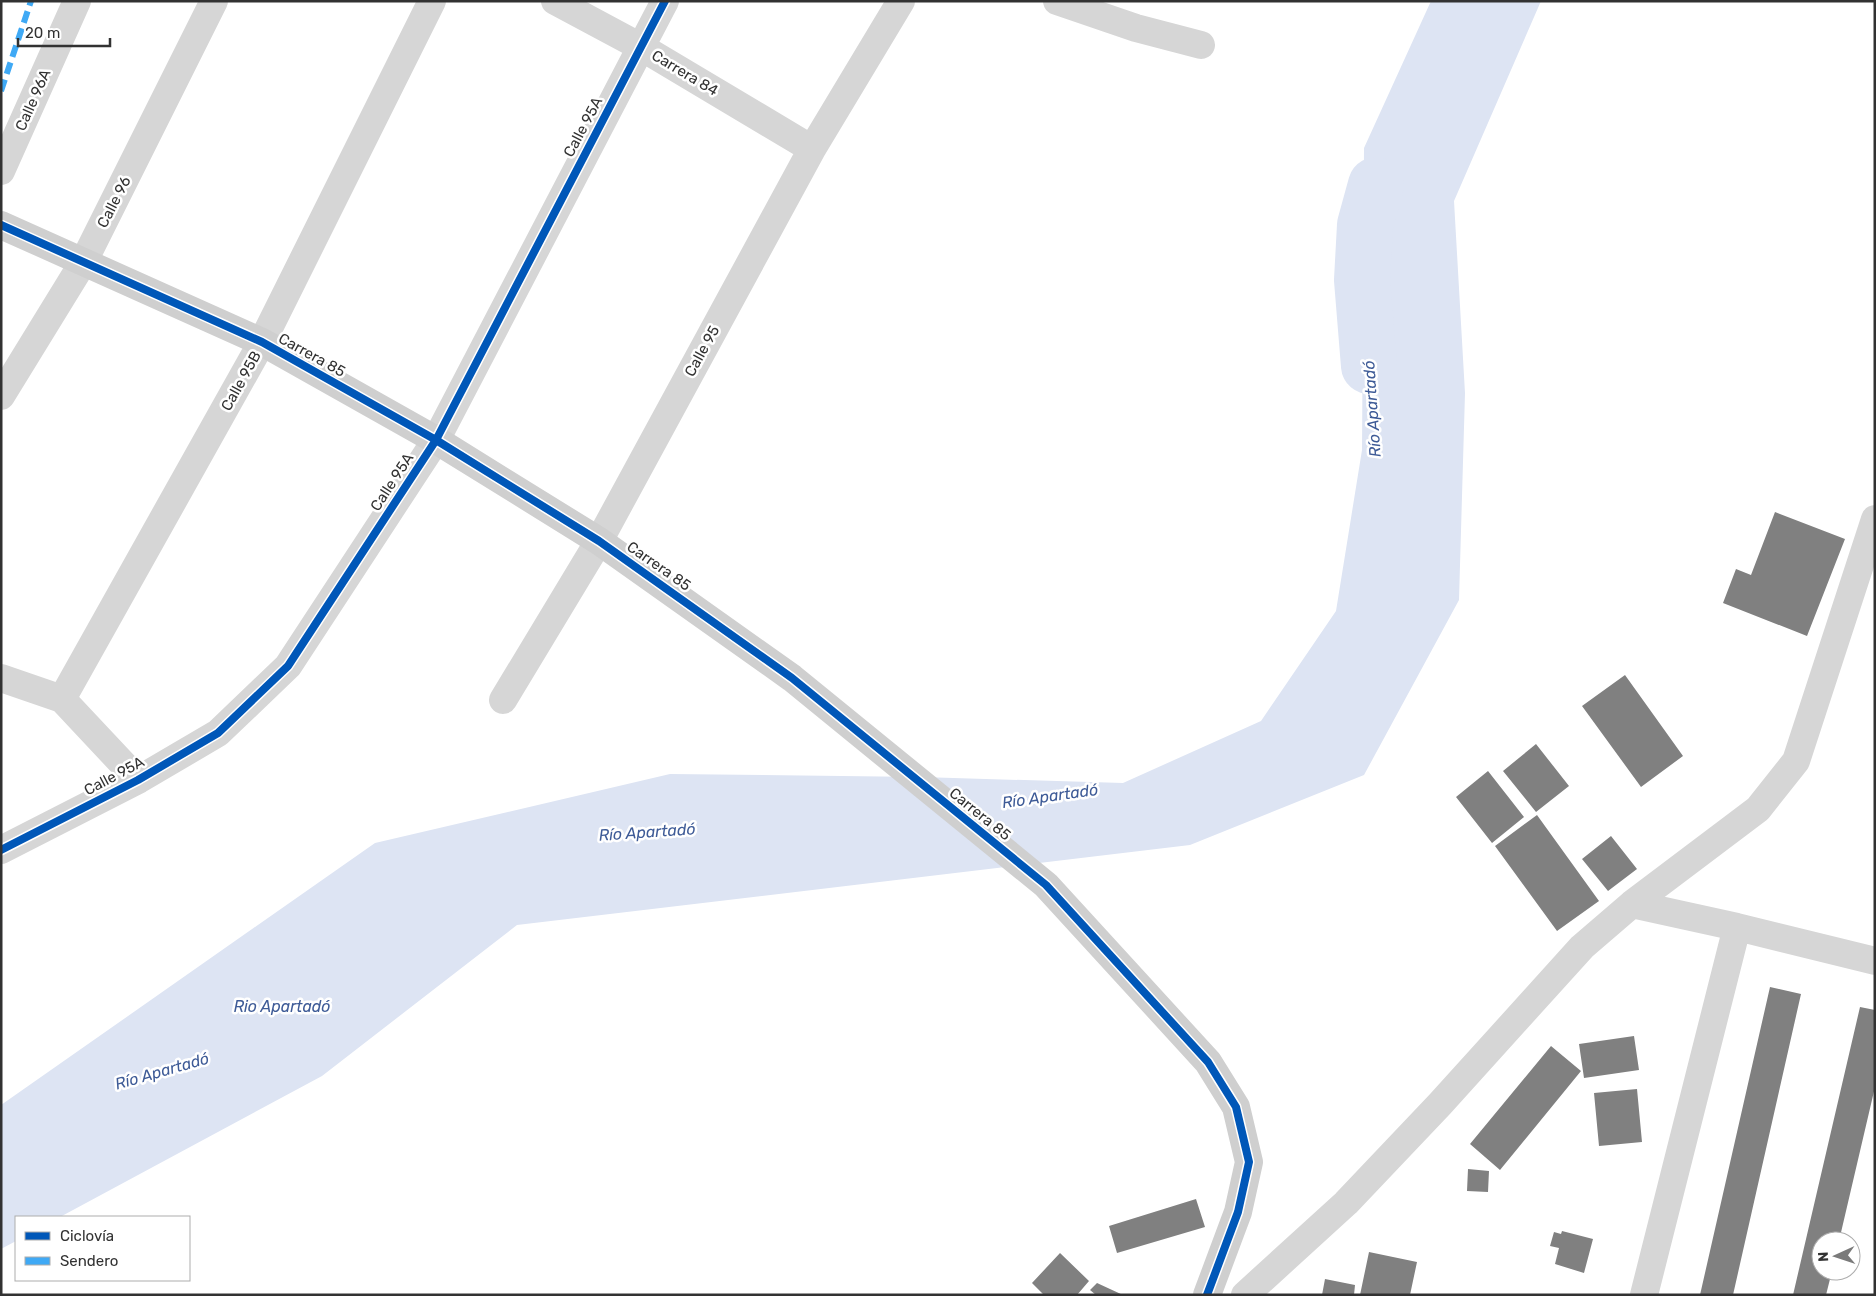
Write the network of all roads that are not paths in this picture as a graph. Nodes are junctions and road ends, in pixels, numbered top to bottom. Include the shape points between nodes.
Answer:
1 (77, 1) edge
2 (214, 1) edge
3 (432, 1) edge
4 (555, 1) edge
5 (665, 1) edge
6 (901, 1) edge
7 (1057, 1) edge
8 (1201, 44) dead end
9 (641, 47) junction
10 (812, 149) junction
11 (1, 171) edge
12 (1, 225) edge
13 (84, 261) junction
14 (262, 342) junction
15 (1, 396) edge
16 (436, 440) junction
17 (1875, 519) edge
18 (598, 541) junction
19 (1, 678) edge
20 (62, 699) junction
21 (503, 700) dead end
22 (138, 780) junction
23 (1, 850) edge
24 (1632, 904) junction
25 (1736, 926) junction
26 (1875, 961) edge
27 (1207, 1295) edge
28 (1245, 1295) edge
29 (1644, 1295) edge

1 - 11 street, Calle 96A
2 - 13 street, Calle 96
3 - 14 street, Calle 95B
4 - 9 street, Carrera 84
5 - 9 street, Calle 95A
6 - 10 street, Calle 95
7 - 8 street via 1136,28
9 - 10 street, Carrera 84
9 - 16 street, Calle 95A
10 - 18 street, Calle 95
12 - 13 street, Carrera 85
13 - 14 street, Carrera 85
13 - 15 street, Calle 96
14 - 16 street, Carrera 85
14 - 20 street, Calle 95B
16 - 18 street, Carrera 85
16 - 22 street, Calle 95A via 288,666 218,733
17 - 24 street via 1796,762 1758,809
18 - 21 street, Calle 95
18 - 27 street, Carrera 85 via 792,678 1046,885 1208,1062 1236,1107 1248,1162 1238,1212
19 - 20 street
20 - 22 street
22 - 23 street, Calle 95A
24 - 25 street
24 - 28 street via 1582,947 1346,1203
25 - 26 street
25 - 29 street

